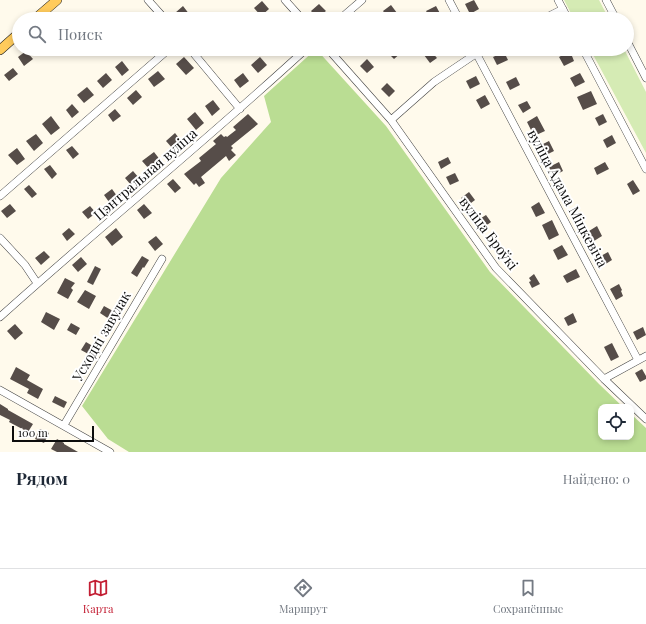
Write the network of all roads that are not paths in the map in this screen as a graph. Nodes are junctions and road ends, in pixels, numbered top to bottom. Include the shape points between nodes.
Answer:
1 (57, 0) edge
2 (148, 0) edge
3 (285, 0) edge
4 (362, 0) edge
5 (449, 0) edge
6 (558, 0) edge
7 (606, 0) edge
8 (563, 9) junction
9 (43, 12) edge
10 (159, 12) edge
11 (296, 12) edge
12 (348, 12) edge
13 (455, 12) edge
14 (557, 12) edge
15 (564, 12) edge
16 (612, 12) edge
17 (12, 39) edge
18 (0, 50) edge
19 (634, 55) edge
20 (161, 56) edge
21 (196, 56) edge
22 (298, 56) edge
23 (334, 56) edge
24 (468, 56) edge
25 (478, 56) edge
26 (587, 56) edge
27 (646, 78) edge
28 (240, 109) junction
29 (391, 120) junction
30 (646, 169) edge
31 (0, 196) edge
32 (0, 238) edge
33 (162, 259) dead end
34 (37, 283) junction
35 (0, 317) edge
36 (646, 356) edge
37 (638, 360) junction
38 (604, 379) junction
39 (0, 390) edge
40 (646, 419) edge
41 (64, 425) junction
42 (110, 452) edge

1 - 9 main road
2 - 10 street
3 - 11 street
4 - 12 street
5 - 13 street
6 - 8 street
7 - 16 street
8 - 14 street
8 - 15 street
17 - 18 main road
19 - 27 street
20 - 31 street
21 - 28 street
22 - 28 street, Цэнтральная вуліца
23 - 29 street, вуліца Броўкі
24 - 29 street
25 - 37 street, вуліца Адама Міцкевіча
26 - 30 street
28 - 34 street, Цэнтральная вуліца
29 - 38 street, вуліца Броўкі via 496,268
32 - 34 street via 25,265
33 - 41 street, Усходні завулак
34 - 35 street, Цэнтральная вуліца
36 - 37 street
37 - 38 street
38 - 40 street, вуліца Броўкі
39 - 41 street
41 - 42 street

